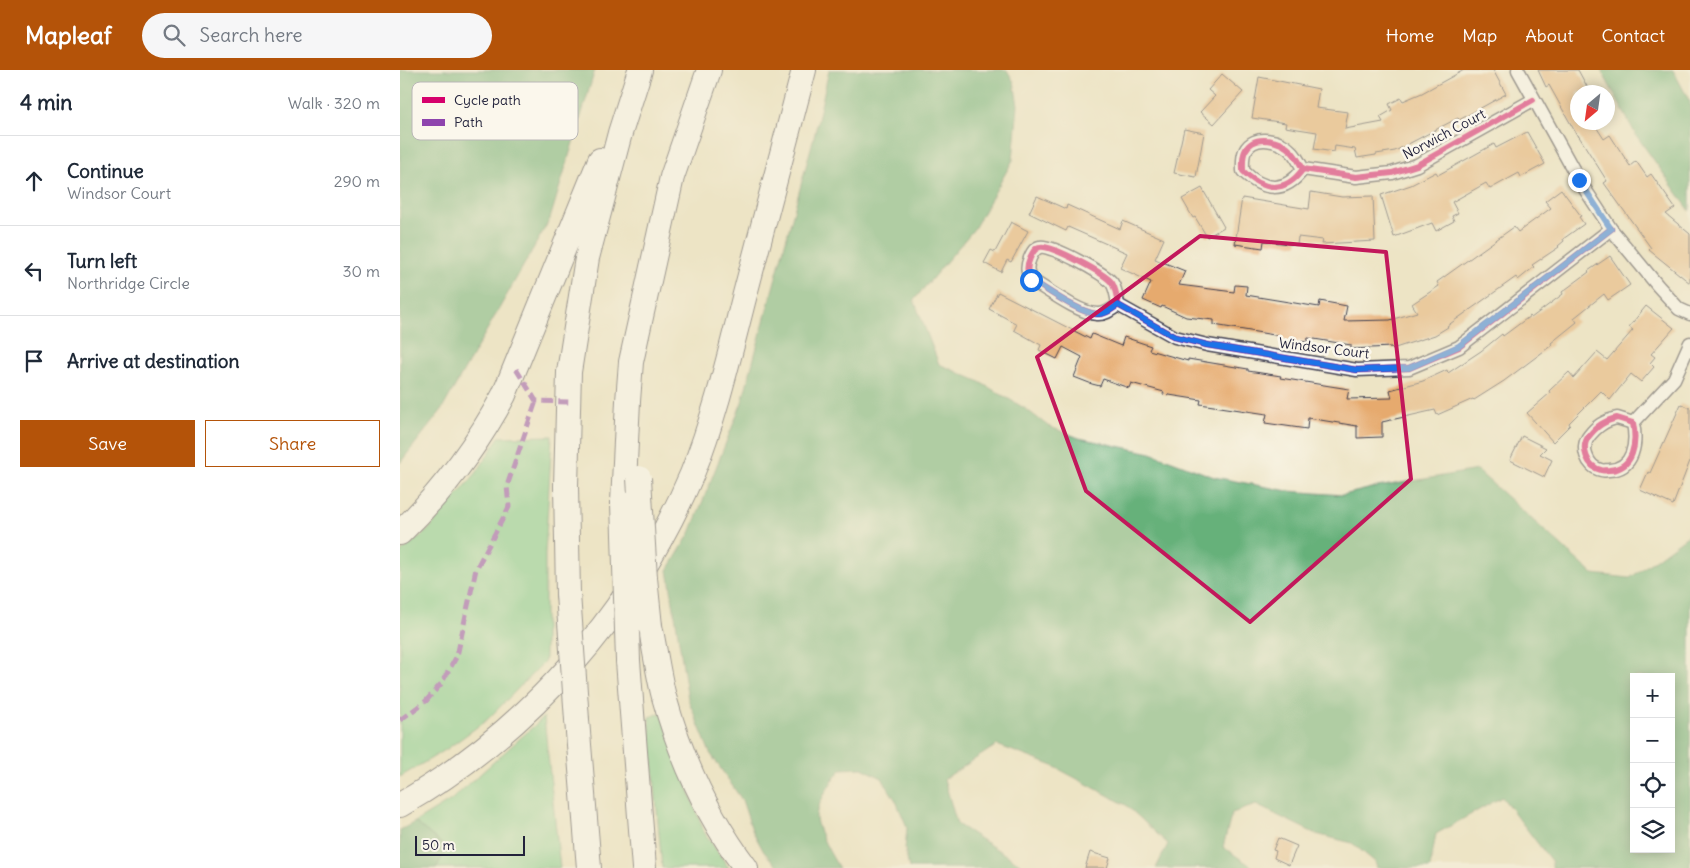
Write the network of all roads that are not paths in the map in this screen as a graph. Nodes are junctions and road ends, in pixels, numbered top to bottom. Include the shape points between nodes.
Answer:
1 (636, 70) edge
2 (640, 70) edge
3 (709, 70) edge
4 (804, 70) edge
5 (1518, 70) edge
6 (1533, 100) junction
7 (1303, 169) junction
8 (1611, 229) junction
9 (648, 287) junction
10 (1118, 305) junction
11 (1690, 314) edge
12 (1690, 343) edge
13 (1633, 423) junction
14 (400, 533) edge
15 (400, 805) edge
16 (589, 868) edge
17 (644, 868) edge
18 (746, 868) edge

1 - 14 highway via 504,395 492,418 442,490
2 - 16 highway, bridge via 587,258 570,372 566,486 568,594
3 - 9 highway via 672,177
4 - 15 highway via 715,409 692,472 660,538 613,614 547,692 501,735
5 - 6 street
6 - 7 street, Norwich Court via 1417,165 1392,173 1356,177
6 - 8 street
7 - 7 street via 1293,153 1271,141 1251,143 1242,160 1243,171 1250,178 1272,187 1297,177
8 - 10 street, Windsor Court via 1459,346 1409,368 1357,370 1207,345 1175,337
8 - 11 street via 1658,286 1679,308
9 - 17 highway, bridge via 631,362 623,503 628,661
9 - 18 highway, bridge via 642,344 639,478 650,626 664,696 683,754 709,809
10 - 10 street via 1111,281 1086,265 1042,246 1032,253 1027,266 1031,280 1082,310 1098,315
12 - 13 street via 1674,379
13 - 13 street via 1617,418 1594,429 1586,439 1584,452 1590,462 1601,470 1615,470 1625,465 1633,453

